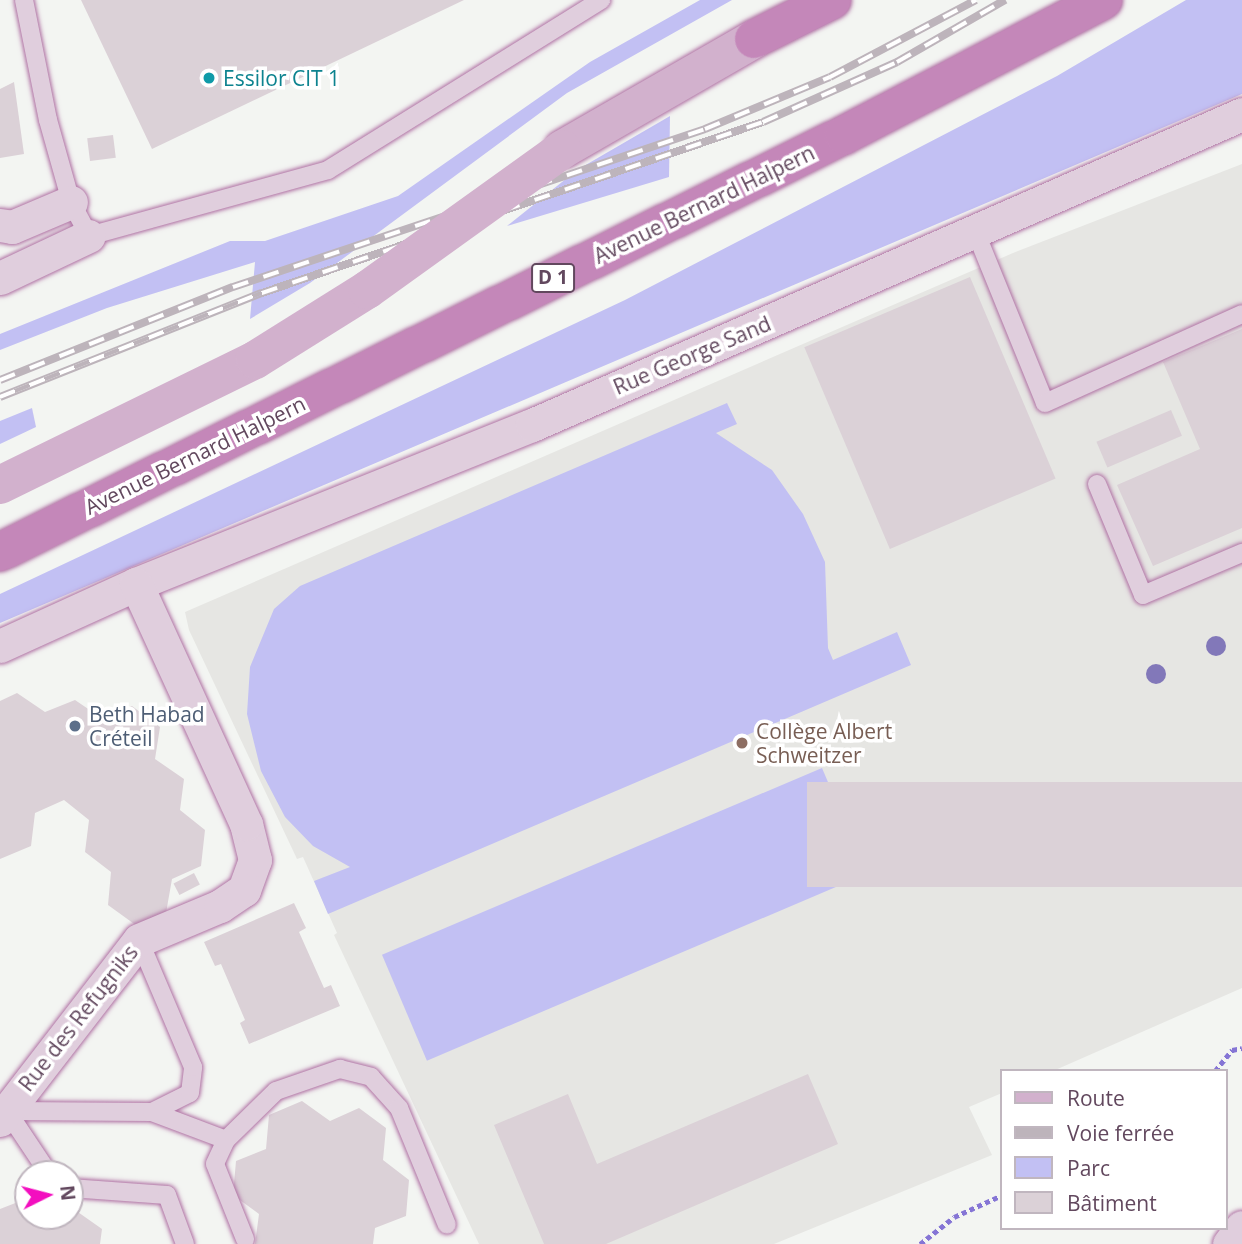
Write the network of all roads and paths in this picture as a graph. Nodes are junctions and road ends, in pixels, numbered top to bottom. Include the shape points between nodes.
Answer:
1 (24, 0) edge
2 (601, 0) edge
3 (832, 0) edge
4 (1103, 0) edge
5 (754, 39) joint
6 (1242, 114) edge
7 (71, 202) junction
8 (0, 225) edge
9 (976, 233) junction
10 (89, 236) junction
11 (0, 278) edge
12 (1242, 314) edge
13 (1097, 484) dead end
14 (0, 485) edge
15 (0, 552) edge
16 (1242, 553) edge
17 (136, 584) junction
18 (0, 646) edge
19 (139, 940) junction
20 (1242, 1048) edge
21 (1217, 1069) edge
22 (152, 1112) junction
23 (4, 1116) edge
24 (226, 1140) junction
25 (38, 1160) edge
26 (84, 1189) edge
27 (1000, 1196) edge
28 (447, 1225) dead end
29 (1242, 1227) edge
30 (245, 1239) dead end
31 (184, 1244) edge
32 (920, 1244) edge
33 (1229, 1244) edge

1 - 7 lane via 48,120
2 - 10 lane via 328,170
3 - 5 highway
4 - 15 highway, Avenue Bernard Halpern / D 1 via 844,135
5 - 14 main road, bridge via 563,149 367,290 255,360
6 - 9 street, Rue George Sand
7 - 8 street via 12,227
7 - 10 lane
9 - 12 lane via 1045,404
9 - 17 street, Rue George Sand via 531,425
10 - 11 street
13 - 16 lane via 1143,595
17 - 18 street, Rue George Sand
17 - 19 street, Rue des Refugniks via 246,824 255,860 244,890 220,906
19 - 22 lane via 193,1068 190,1093
19 - 23 street, Rue des Refugniks
20 - 21 path via 1232,1050
22 - 23 lane
22 - 24 lane
23 - 25 lane
24 - 28 lane via 276,1091 340,1069 371,1077 399,1108
24 - 30 lane via 215,1164
26 - 31 lane via 167,1195
27 - 32 path via 954,1217
29 - 33 street

